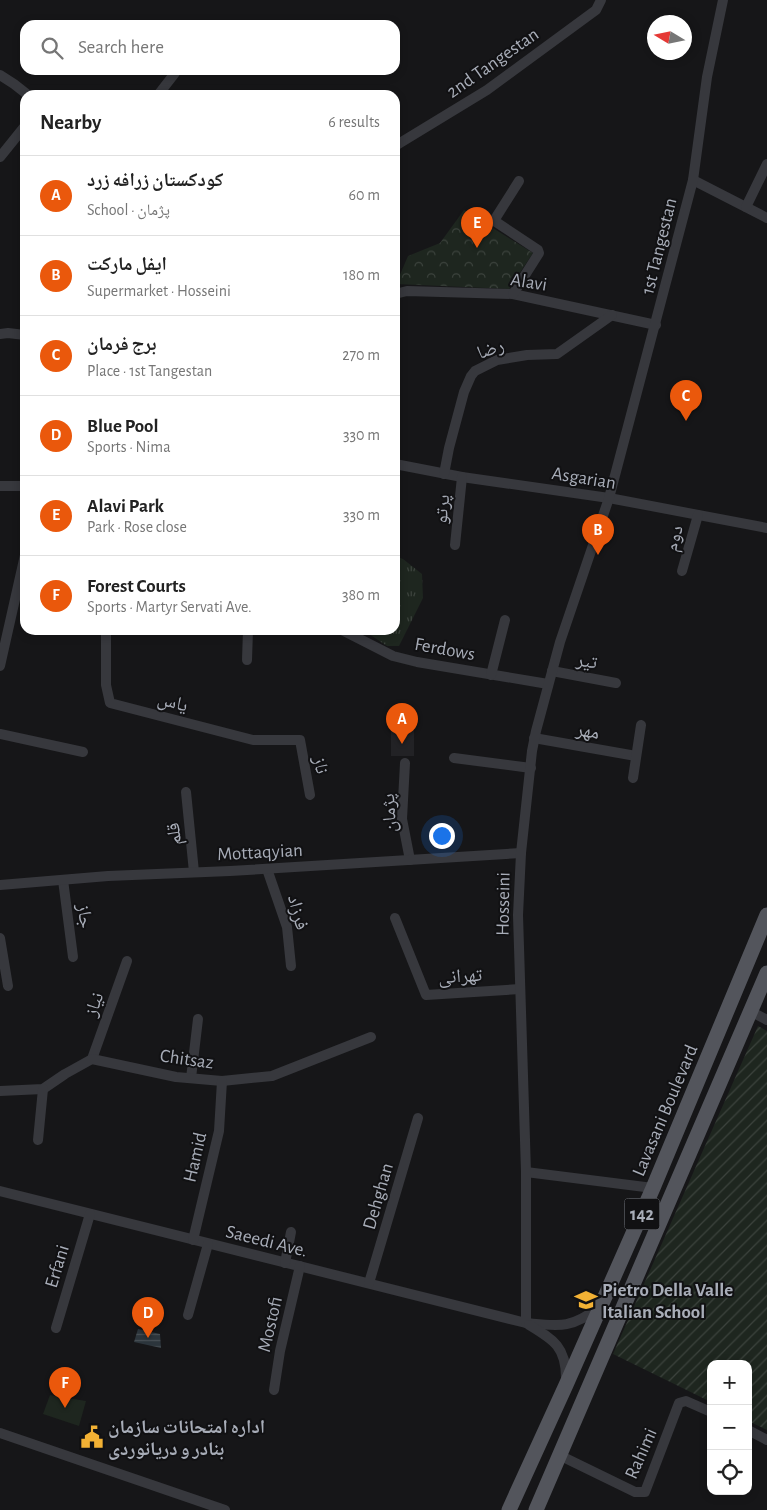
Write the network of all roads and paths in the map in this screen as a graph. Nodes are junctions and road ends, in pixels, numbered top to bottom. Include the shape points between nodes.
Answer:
1 (601, 0) edge
2 (723, 0) edge
3 (0, 75) edge
4 (173, 75) edge
5 (22, 90) edge
6 (162, 90) edge
7 (20, 132) edge
8 (400, 143) edge
9 (0, 157) edge
10 (767, 164) edge
11 (694, 180) junction
12 (518, 181) dead end
13 (746, 207) junction
14 (767, 218) edge
15 (400, 293) edge
16 (513, 294) junction
17 (612, 315) junction
18 (656, 325) junction
19 (0, 334) edge
20 (20, 334) edge
21 (400, 465) edge
22 (444, 474) junction
23 (462, 477) junction
24 (0, 486) edge
25 (20, 486) edge
26 (609, 498) junction
27 (698, 514) junction
28 (767, 528) edge
29 (455, 545) dead end
30 (682, 571) dead end
31 (20, 591) edge
32 (505, 620) dead end
33 (106, 635) edge
34 (248, 635) edge
35 (352, 635) edge
36 (247, 660) dead end
37 (0, 666) edge
38 (552, 671) junction
39 (491, 674) junction
40 (616, 683) dead end
41 (548, 684) junction
42 (641, 725) dead end
43 (0, 734) edge
44 (534, 738) junction
45 (300, 740) joint
46 (83, 752) dead end
47 (636, 756) junction
48 (454, 758) dead end
49 (405, 763) dead end
50 (530, 768) junction
51 (633, 778) dead end
52 (186, 792) dead end
53 (310, 794) dead end
54 (521, 853) junction
55 (410, 860) junction
56 (267, 869) junction
57 (194, 872) junction
58 (63, 880) junction
59 (0, 885) edge
60 (767, 915) edge
61 (394, 918) dead end
62 (0, 938) edge
63 (73, 957) dead end
64 (127, 961) dead end
65 (291, 966) dead end
66 (767, 973) edge
67 (8, 986) dead end
68 (520, 989) junction
69 (750, 1011) junction
70 (198, 1019) dead end
71 (767, 1020) edge
72 (371, 1037) dead end
73 (92, 1059) junction
74 (191, 1078) junction
75 (222, 1081) junction
76 (43, 1089) junction
77 (0, 1091) edge
78 (418, 1118) dead end
79 (38, 1140) dead end
80 (526, 1172) junction
81 (653, 1188) junction
82 (0, 1191) edge
83 (90, 1214) junction
84 (291, 1232) dead end
85 (193, 1240) junction
86 (208, 1244) junction
87 (284, 1263) junction
88 (300, 1266) junction
89 (369, 1284) junction
90 (601, 1305) junction
91 (188, 1315) dead end
92 (526, 1323) junction
93 (56, 1328) dead end
94 (566, 1385) junction
95 (274, 1390) dead end
96 (707, 1410) edge
97 (752, 1432) edge
98 (0, 1433) edge
99 (767, 1440) edge
100 (559, 1455) junction
101 (192, 1505) edge
102 (225, 1510) edge
103 (509, 1510) edge
104 (536, 1510) edge

1 - 8 street, 2nd Tangestan via 596,10 487,90
2 - 11 street, 1st Tangestan via 706,77
3 - 5 street
4 - 6 street
7 - 9 street
10 - 13 street
11 - 13 street
11 - 18 street, 1st Tangestan
12 - 16 street via 496,222 539,253
13 - 14 street
15 - 16 street, Alavi
16 - 17 street, Alavi
17 - 18 street, Alavi
17 - 22 street, رضا via 557,354 497,360 475,371 464,392
18 - 26 street, 1st Tangestan
19 - 20 street
21 - 22 street, Asgarian
22 - 23 street, Asgarian
23 - 26 street, Asgarian
23 - 29 street, پرتو
24 - 25 street
26 - 27 street, Asgarian
26 - 38 street, Hosseini
27 - 28 street, Asgarian
27 - 30 street, دوم
31 - 37 street
32 - 39 street
33 - 45 street, یاس via 106,685 110,703 253,740
34 - 36 street
35 - 39 street, Ferdows via 393,656
38 - 40 street, تیر
38 - 41 street, Hosseini
39 - 41 street, Ferdows
41 - 44 street, Hosseini
42 - 47 street
43 - 46 street
44 - 47 street, مهر
44 - 50 street, Hosseini
45 - 53 street, ناز
47 - 51 street
48 - 50 street
49 - 55 street, پژمان via 402,819
50 - 54 street, Hosseini
52 - 57 street, قلم
54 - 55 street, Mottaqyian
54 - 68 street, Hosseini via 518,915
55 - 56 street, Mottaqyian
56 - 57 street, Mottaqyian
56 - 65 street, فرزاد via 287,927
57 - 58 street, Mottaqyian
58 - 59 street, Mottaqyian
58 - 63 street, جاز
60 - 81 main road, Lavasani Boulevard / 142
61 - 68 street, تهرانی via 426,995
62 - 67 street
64 - 73 street, نیاز
66 - 69 main road, Lavasani Boulevard / 142
68 - 80 street, Hosseini
69 - 71 street
69 - 100 main road, Lavasani Boulevard / 142
70 - 74 street
72 - 75 street, Chitsaz via 272,1076
73 - 74 street, Chitsaz
73 - 76 street
74 - 75 street, Chitsaz
75 - 85 street, Hamid via 219,1131
76 - 77 street
76 - 79 street
78 - 89 street, Dehghan
80 - 81 street
80 - 92 street, Hosseini
81 - 90 main road, Lavasani Boulevard / 142
82 - 83 street, Saeedi Ave.
83 - 85 street, Saeedi Ave.
83 - 93 street, Erfani
84 - 87 street
85 - 86 street, Saeedi Ave.
86 - 87 street, Saeedi Ave.
86 - 91 street
87 - 88 street, Saeedi Ave.
88 - 89 street, Saeedi Ave.
88 - 95 street, Mostofi
89 - 92 street, Saeedi Ave.
90 - 92 street, Saeedi Ave. via 573,1324
90 - 94 main road, Lavasani Boulevard / 142
92 - 94 street, Saeedi Ave. via 550,1337 558,1346 566,1364
94 - 103 main road, Lavasani Boulevard / 142
96 - 100 street, Rahimi via 686,1401 679,1403 645,1492 635,1492
97 - 99 street
98 - 101 street
100 - 104 main road, Lavasani Boulevard / 142
101 - 102 street

